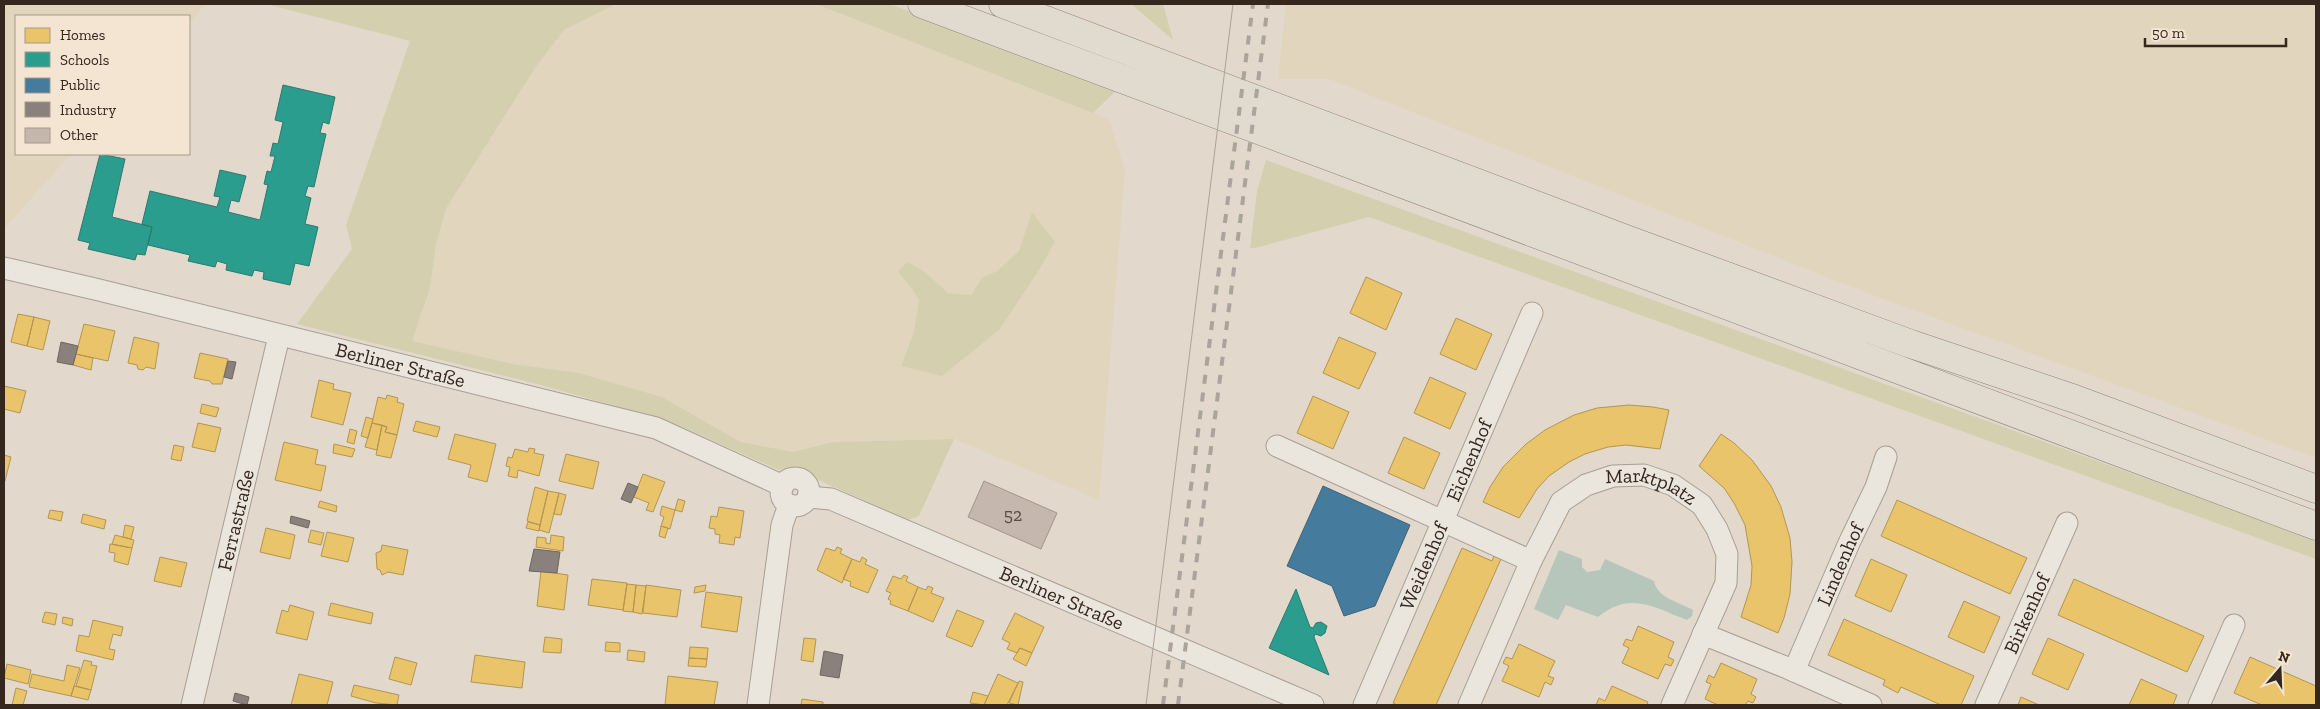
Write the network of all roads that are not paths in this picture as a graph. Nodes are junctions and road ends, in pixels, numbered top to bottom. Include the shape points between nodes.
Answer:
1 (922, 4) edge
2 (1003, 4) edge
3 (5, 273) edge
4 (1532, 313) dead end
5 (279, 336) junction
6 (1277, 446) dead end
7 (1886, 457) dead end
8 (2316, 489) edge
9 (793, 496) junction
10 (1445, 522) junction
11 (2067, 523) dead end
12 (2316, 526) edge
13 (1531, 561) junction
14 (2234, 625) dead end
15 (1703, 634) junction
16 (1794, 671) junction
17 (192, 705) edge
18 (758, 705) edge
19 (1312, 705) edge
20 (1364, 705) edge
21 (1470, 705) edge
22 (1672, 705) edge
23 (1871, 705) edge
24 (1986, 705) edge
25 (2199, 705) edge

1 - 12 main road
2 - 8 main road via 1654,249
3 - 5 street, Berliner Straße via 95,289
4 - 10 street, Eichenhof
5 - 9 street, Berliner Straße via 656,428
5 - 17 street, Ferrastraße
6 - 10 street, Eichenhof
7 - 16 street, Lindenhof via 1876,487
9 - 18 street via 782,525
9 - 19 street, Berliner Straße via 831,499
10 - 13 street, Weidenhof
10 - 20 street, Weidenhof
11 - 24 street, Birkenhof
13 - 15 street, Marktplatz via 1561,502 1586,485 1613,476 1644,475 1674,485 1702,505 1718,529 1727,554 1726,583
13 - 21 street
14 - 25 street
15 - 16 street
15 - 22 street, Marktplatz
16 - 23 street

